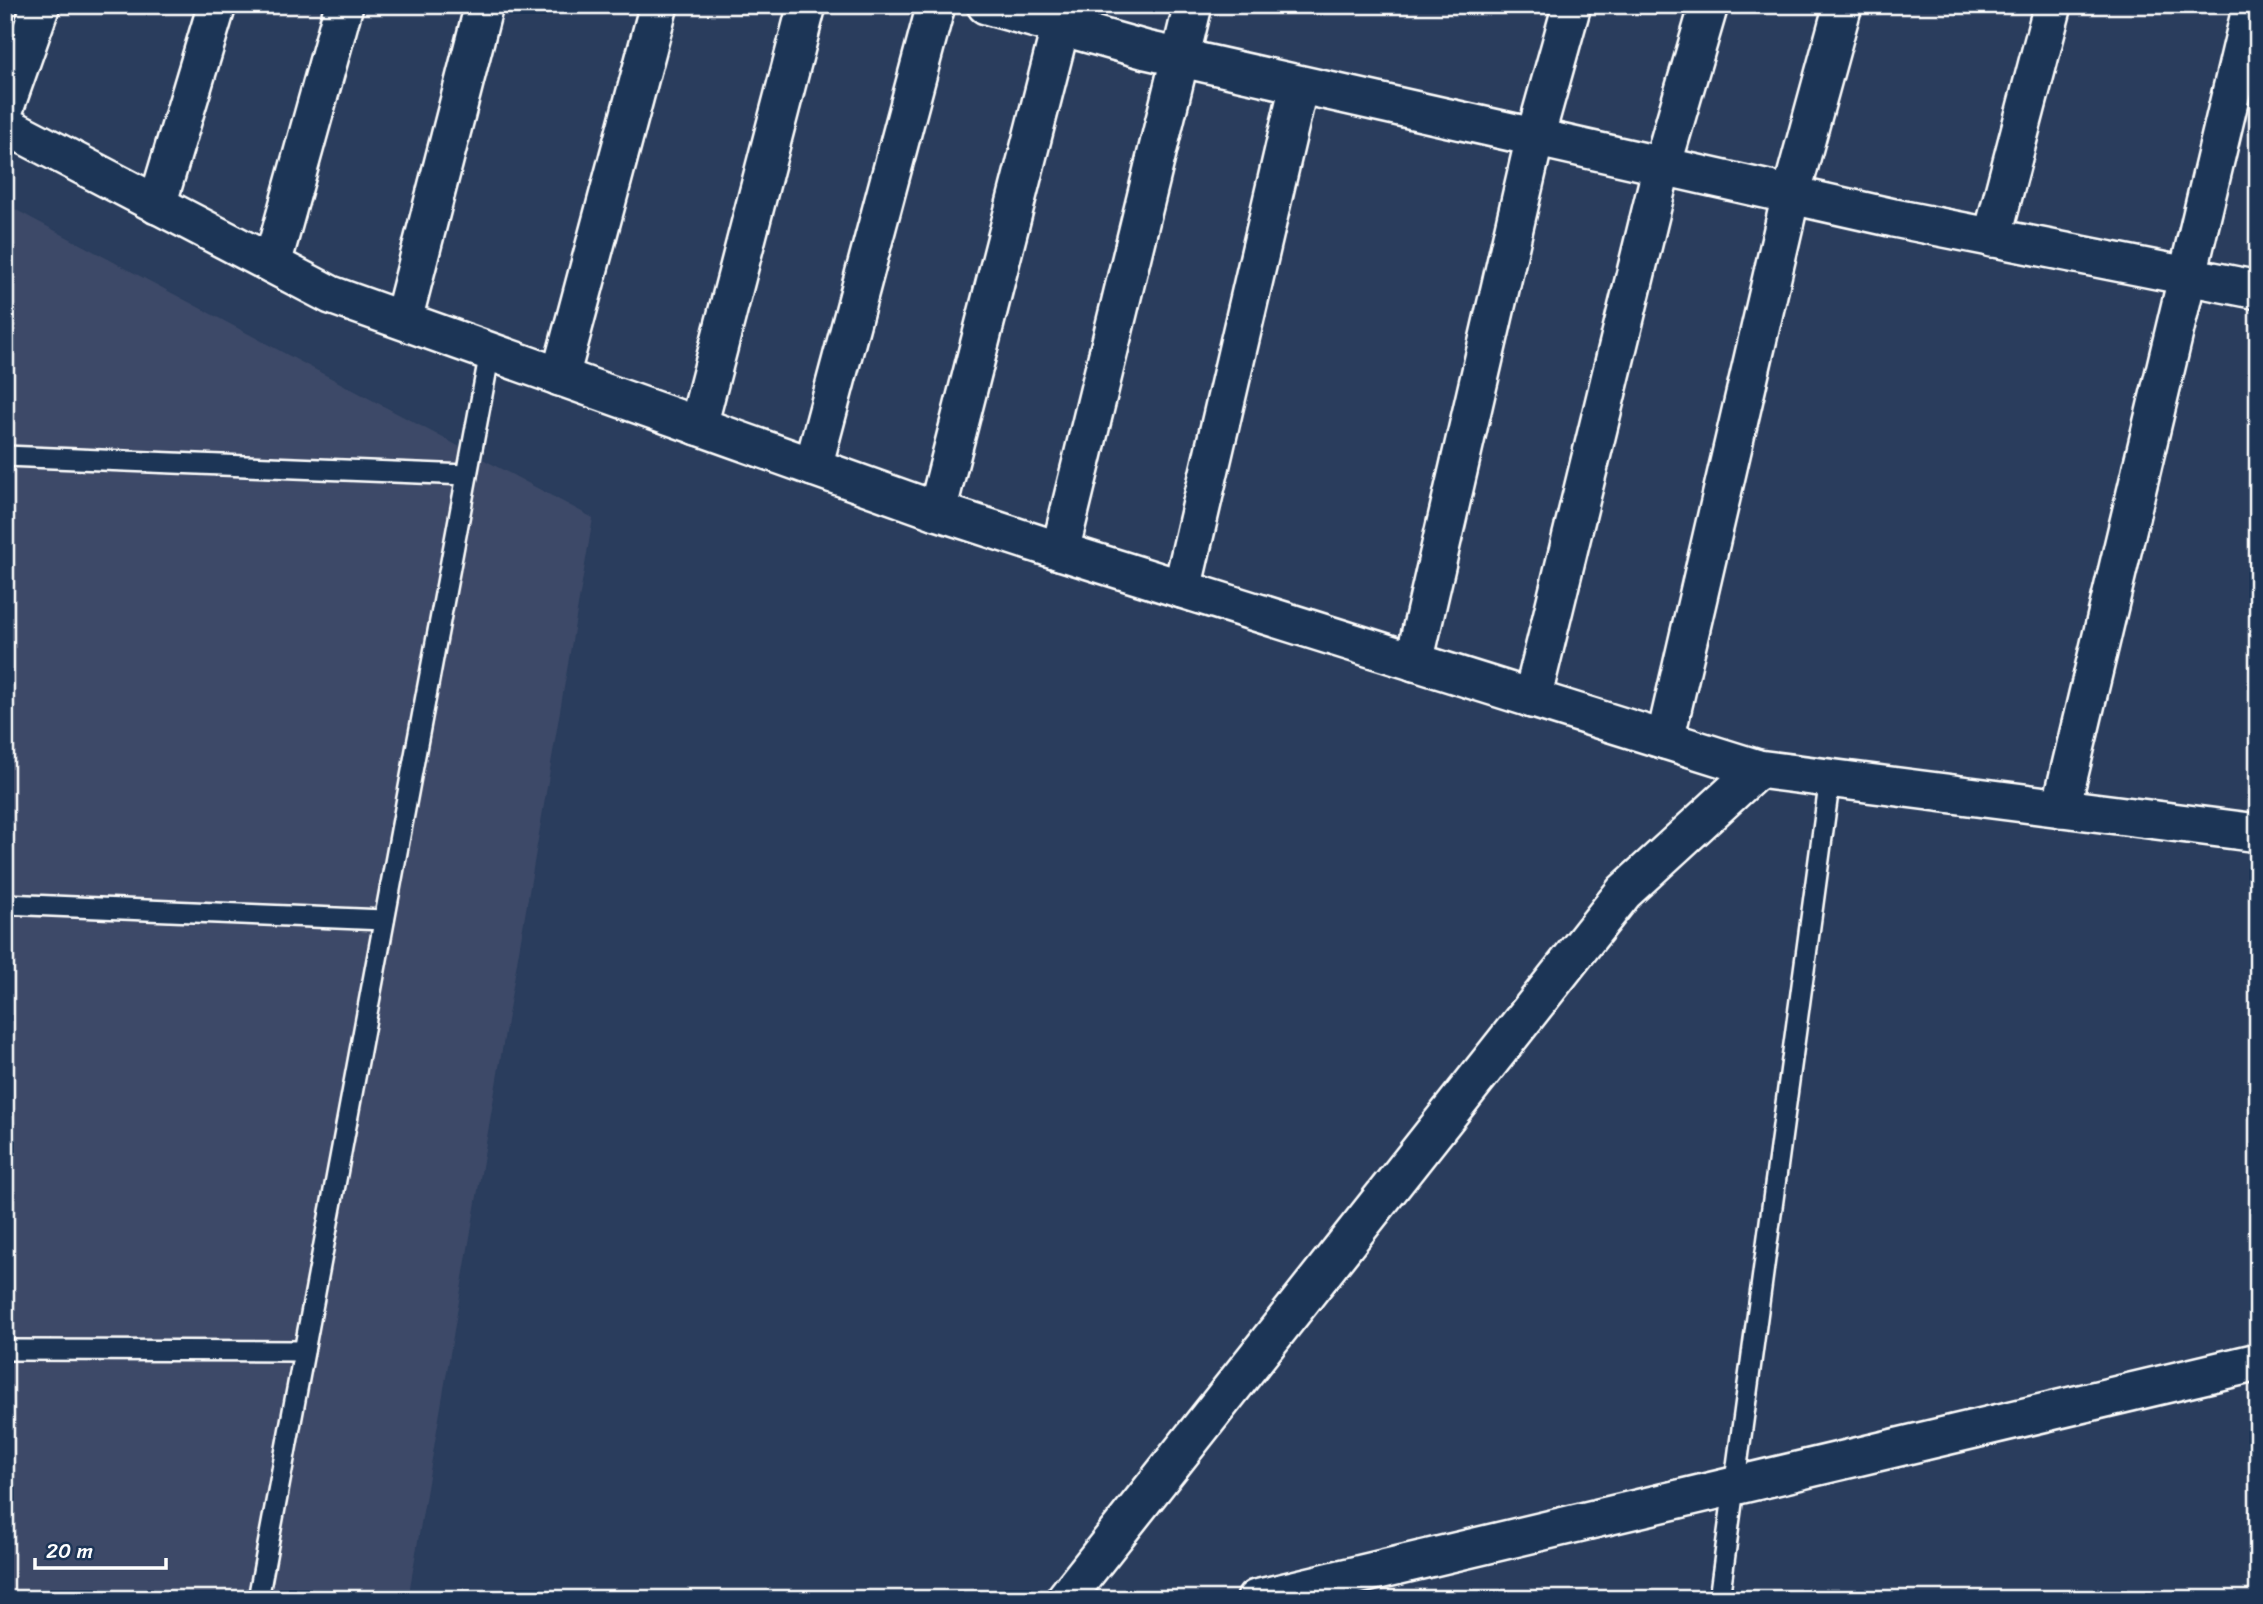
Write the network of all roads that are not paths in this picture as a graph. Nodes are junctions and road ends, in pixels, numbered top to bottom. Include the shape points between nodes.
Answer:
1 (41, 5) edge
2 (217, 5) edge
3 (344, 5) edge
4 (484, 5) edge
5 (659, 5) edge
6 (807, 5) edge
7 (936, 5) edge
8 (986, 5) edge
9 (1193, 5) edge
10 (1572, 5) edge
11 (1709, 5) edge
12 (1843, 5) edge
13 (2053, 5) edge
14 (2252, 5) edge
15 (1064, 16) edge
16 (1178, 57) junction
17 (1299, 85) junction
18 (5, 107) edge
19 (5, 125) edge
20 (1535, 138) junction
21 (1662, 166) junction
22 (1791, 195) junction
23 (157, 205) junction
24 (1992, 237) junction
25 (272, 264) junction
26 (2188, 277) junction
27 (2258, 290) edge
28 (403, 320) junction
29 (490, 352) junction
30 (560, 377) junction
31 (698, 426) junction
32 (5, 456) edge
33 (813, 467) junction
34 (467, 475) junction
35 (937, 511) junction
36 (1060, 551) junction
37 (1182, 589) junction
38 (1414, 662) junction
39 (1532, 699) junction
40 (1665, 740) junction
41 (1758, 769) junction
42 (1829, 779) junction
43 (2061, 808) junction
44 (2258, 833) edge
45 (5, 904) edge
46 (384, 920) junction
47 (5, 1350) edge
48 (304, 1351) junction
49 (2258, 1362) edge
50 (1737, 1484) junction
51 (258, 1599) edge
52 (1065, 1599) edge
53 (1256, 1599) edge
54 (1719, 1599) edge

1 - 18 street
2 - 23 street
3 - 25 street
4 - 28 street
5 - 30 street
6 - 31 street
7 - 33 street
8 - 15 street
9 - 16 street
10 - 20 street
11 - 21 street
12 - 22 street
13 - 24 street
14 - 26 street
15 - 16 street
15 - 35 street
16 - 17 street
16 - 36 street
17 - 20 street
17 - 37 street
19 - 23 street
20 - 21 street
20 - 38 street
21 - 22 street
21 - 39 street
22 - 24 street
22 - 40 street
23 - 25 street
24 - 26 street
25 - 28 street via 331,295
26 - 27 street
26 - 43 street
28 - 29 street
29 - 30 street
29 - 34 lane
30 - 31 street
31 - 33 street
32 - 34 lane
33 - 35 street
34 - 46 lane
35 - 36 street
36 - 37 street
37 - 38 street
38 - 39 street
39 - 40 street
40 - 41 street
41 - 42 street
41 - 52 street via 1624,892
42 - 43 street
42 - 50 lane
43 - 44 street
45 - 46 lane
46 - 48 lane
47 - 48 lane
48 - 51 lane
49 - 50 street
50 - 53 street
50 - 54 lane

